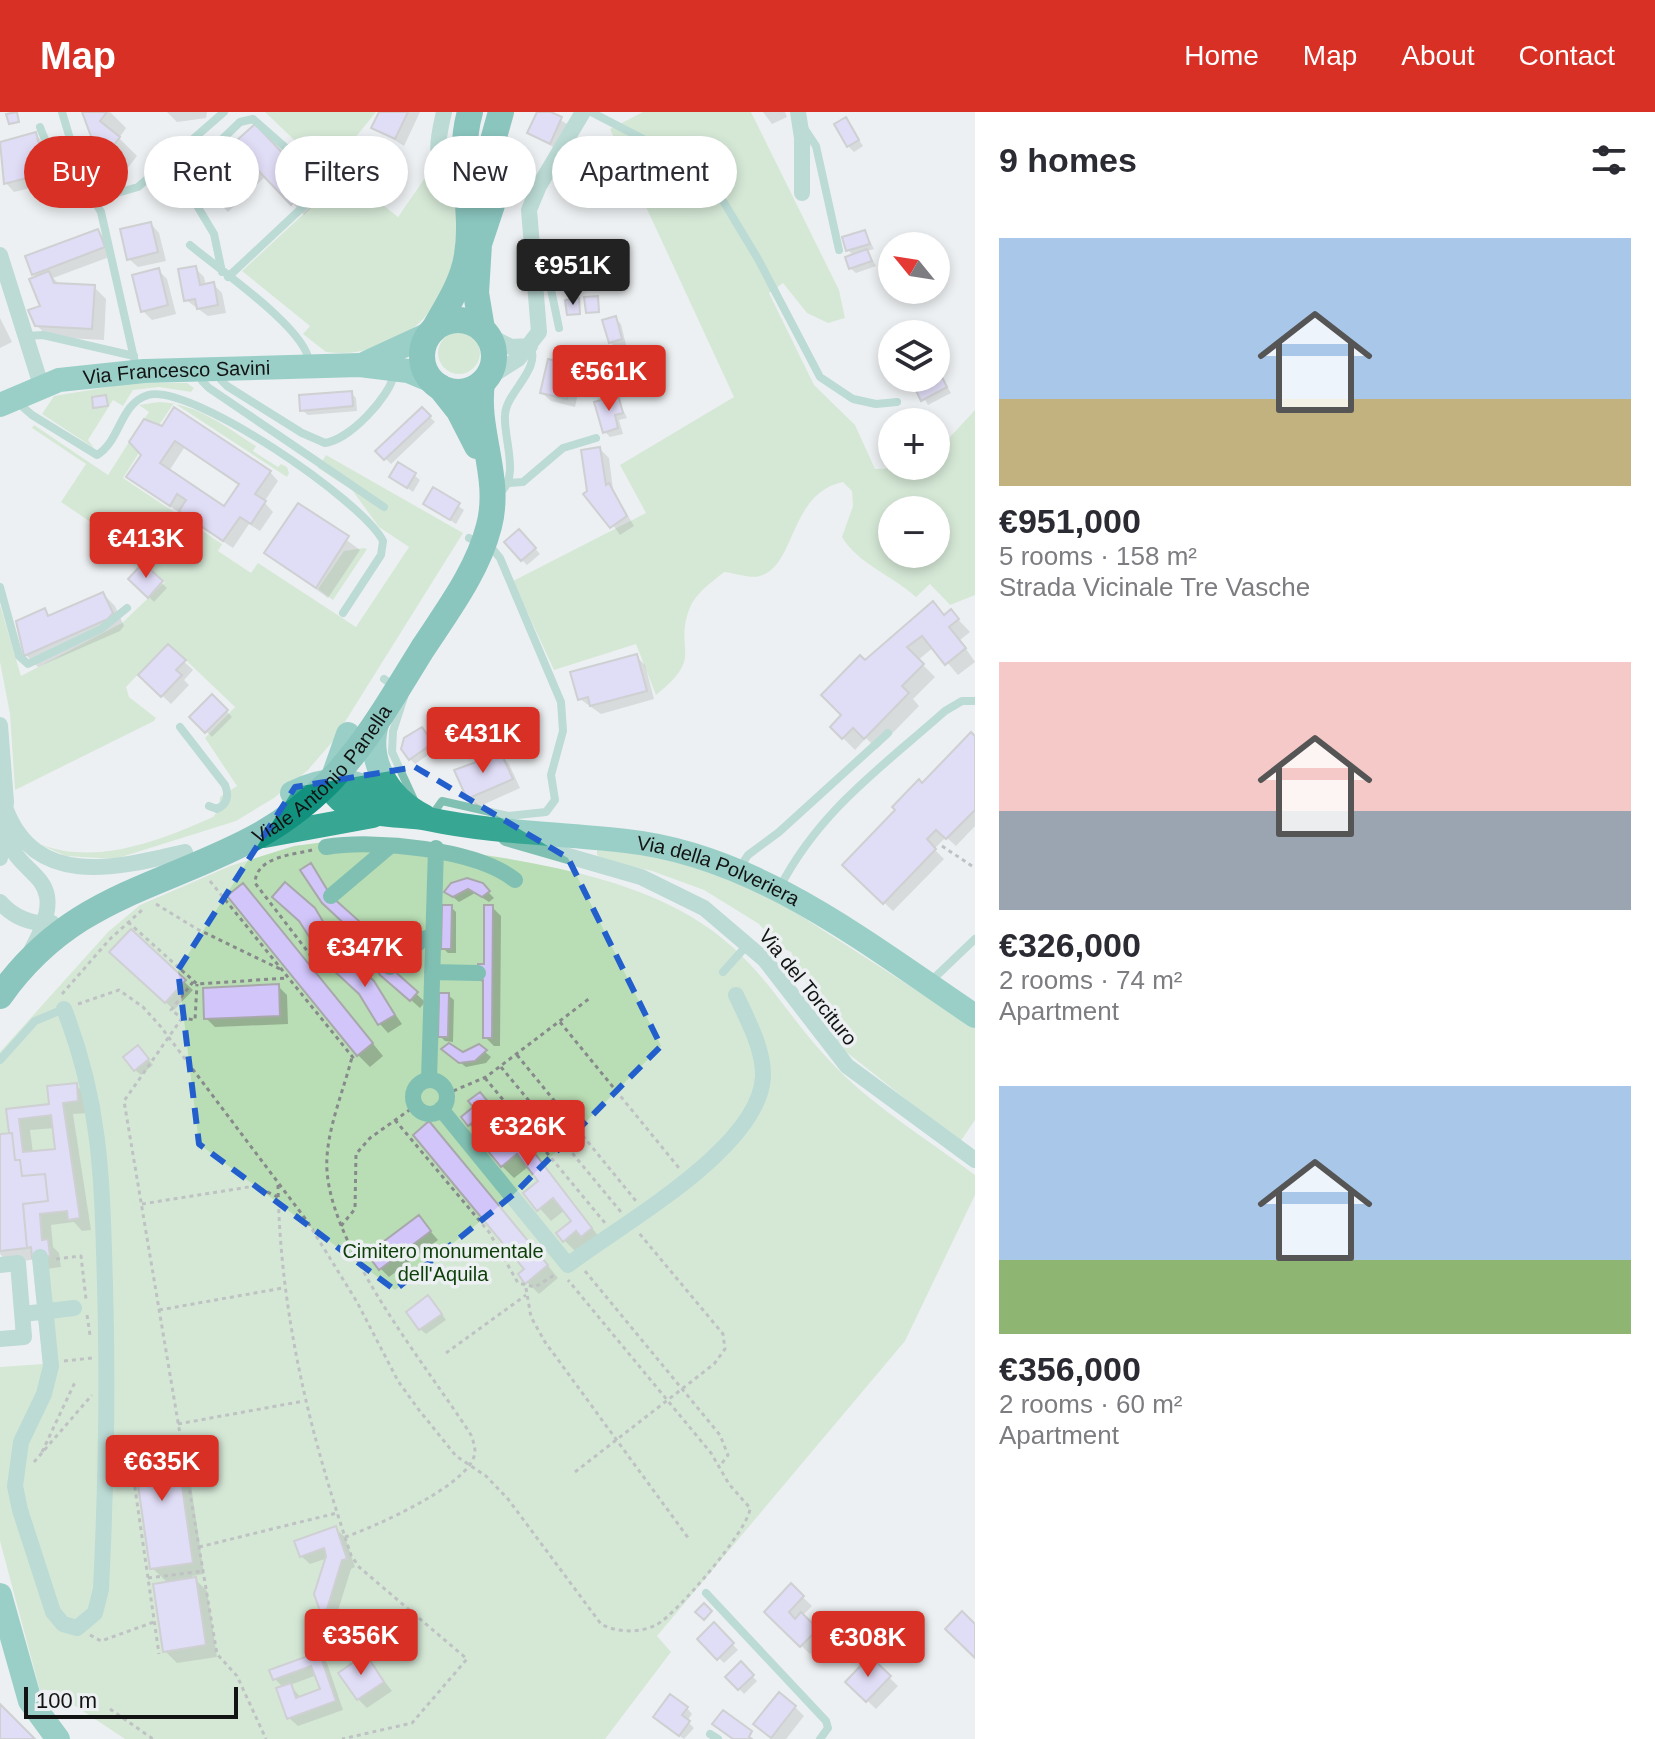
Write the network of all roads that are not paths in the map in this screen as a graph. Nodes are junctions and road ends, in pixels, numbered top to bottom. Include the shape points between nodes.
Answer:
1 (62, 112) edge
2 (224, 112) edge
3 (444, 112) edge
4 (470, 112) edge
5 (486, 112) edge
6 (501, 112) edge
7 (583, 112) edge
8 (591, 112) edge
9 (799, 119) edge
10 (40, 127) dead end
11 (440, 136) edge
12 (464, 136) edge
13 (481, 136) edge
14 (802, 193) dead end
15 (465, 208) edge
16 (477, 208) edge
17 (479, 244) junction
18 (190, 245) dead end
19 (839, 250) dead end
20 (0, 255) edge
21 (532, 262) junction
22 (225, 274) junction
23 (559, 328) dead end
24 (432, 331) junction
25 (485, 332) junction
26 (26, 336) junction
27 (530, 346) junction
28 (135, 364) junction
29 (360, 365) junction
30 (309, 367) junction
31 (395, 369) junction
32 (208, 374) junction
33 (483, 381) junction
34 (436, 384) junction
35 (41, 385) junction
36 (7, 401) edge
37 (191, 401) junction
38 (897, 402) dead end
39 (596, 438) dead end
40 (495, 490) junction
41 (384, 507) dead end
42 (476, 541) junction
43 (0, 587) edge
44 (127, 608) dead end
45 (343, 613) dead end
46 (391, 683) junction
47 (975, 701) edge
48 (382, 711) junction
49 (0, 725) edge
50 (180, 727) dead end
51 (888, 733) dead end
52 (348, 734) junction
53 (330, 781) junction
54 (292, 793) junction
55 (209, 806) dead end
56 (388, 814) junction
57 (421, 815) junction
58 (5, 818) junction
59 (250, 840) junction
60 (390, 846) junction
61 (326, 847) road end
62 (436, 850) junction
63 (185, 852) junction
64 (597, 855) junction
65 (0, 858) edge
66 (737, 870) junction
67 (515, 880) dead end
68 (778, 891) junction
69 (331, 896) dead end
70 (0, 902) edge
71 (102, 906) junction
72 (44, 924) junction
73 (434, 936) junction
74 (975, 939) edge
75 (749, 943) junction
76 (390, 967) dead end
77 (432, 972) junction
78 (723, 972) dead end
79 (478, 973) dead end
80 (5, 981) edge
81 (927, 984) junction
82 (736, 995) dead end
83 (64, 1009) joint
84 (975, 1016) edge
85 (0, 1060) edge
86 (429, 1080) junction
87 (444, 1102) junction
88 (975, 1160) edge
89 (40, 1257) dead end
90 (0, 1265) edge
91 (74, 1308) dead end
92 (46, 1311) junction
93 (23, 1314) junction
94 (0, 1339) edge
95 (706, 1593) dead end
96 (0, 1595) edge
97 (58, 1739) edge
98 (820, 1739) edge

1 - 2 lane via 77,162 117,193 138,187
3 - 11 street
4 - 12 main road
5 - 13 main road
6 - 17 main road via 491,152 492,205
7 - 21 street via 531,202
8 - 38 lane via 699,161 820,377 853,399
9 - 14 street
9 - 19 lane via 816,146
10 - 28 lane via 53,154 91,192 101,212
15 - 24 main road via 467,258
16 - 17 main road
17 - 25 main road via 476,293
18 - 22 lane
20 - 26 street
21 - 23 lane via 547,270
21 - 27 street via 540,326
22 - 22 lane via 322,189 319,177 253,119 240,122 181,179 214,234
22 - 30 lane via 302,342
24 - 25 main road via 458,320
24 - 29 main road, Via Francesco Savini
24 - 34 main road via 422,358
25 - 27 street via 511,347
25 - 33 main road via 494,355
26 - 28 lane via 43,335
26 - 35 street
27 - 33 street
27 - 40 lane via 531,364 505,414
28 - 32 main road, Via Francesco Savini
28 - 35 main road, Via Francesco Savini
29 - 30 main road, Via Francesco Savini
29 - 31 main road, Via Francesco Savini
30 - 32 main road, Via Francesco Savini
31 - 32 lane via 390,387 366,416 347,435 325,443
31 - 34 main road, Via Francesco Savini
32 - 37 lane
32 - 41 lane
33 - 34 main road via 462,392
33 - 40 main road, Viale Antonio Panella via 480,417
34 - 40 main road, Viale Antonio Panella via 456,405
35 - 36 main road, Via Francesco Savini
36 - 37 lane via 96,455 140,399 158,394
37 - 45 lane via 310,473 378,533 383,552
39 - 40 lane via 563,448 523,482
40 - 42 main road, Viale Antonio Panella
42 - 46 main road, Viale Antonio Panella via 462,586
42 - 57 lane via 502,560 561,702 563,731 551,775 555,800 546,812 517,817 442,801
43 - 44 lane via 19,656 28,664 101,629
46 - 48 main road, Viale Antonio Panella
46 - 52 main road, Viale Antonio Panella
46 - 57 lane via 405,697 392,752
47 - 68 lane via 962,701 945,711 828,815 800,849
48 - 53 main road, Viale Antonio Panella
48 - 57 main road via 374,739 376,760 389,788
49 - 58 street
50 - 55 lane via 227,789 222,806
51 - 66 lane
52 - 53 main road
52 - 54 main road, Viale Antonio Panella
53 - 54 main road, Via della Polveriera
53 - 56 main road, Via della Polveriera via 332,792 346,802
53 - 57 main road, Via della Polveriera via 352,780
53 - 59 main road, Viale Antonio Panella via 287,818
54 - 63 main road, Viale Antonio Panella via 245,825
56 - 57 main road, Via della Polveriera
56 - 59 main road, Via della Polveriera
57 - 64 main road, Via della Polveriera
58 - 63 street via 27,845 71,865 122,867
58 - 65 street
58 - 72 street via 11,850 44,883
59 - 71 main road, Viale Antonio Panella
60 - 61 street
60 - 62 street
60 - 69 street
62 - 67 street via 487,864
62 - 73 street
63 - 72 main road, Viale Antonio Panella via 108,885
64 - 66 main road, Via della Polveriera via 671,847
64 - 75 street, Via del Torcituro via 682,895
66 - 68 main road, Via della Polveriera
68 - 81 main road, Via della Polveriera
70 - 72 street via 18,917
71 - 72 street
71 - 80 main road, Viale Antonio Panella via 60,933
72 - 80 main road, Viale Antonio Panella
73 - 76 street
73 - 77 street
74 - 81 lane
75 - 78 lane
75 - 88 street, Via del Torcituro via 847,1066
77 - 79 street
77 - 86 street
81 - 84 main road, Via della Polveriera
82 - 87 street via 761,1060 761,1089 747,1120 687,1178 568,1265
83 - 85 lane via 35,1021
83 - 92 street via 86,1073 99,1139 108,1395 101,1589 96,1611 85,1625 65,1626 53,1612 20,1510 16,1479 21,1442 51,1366
86 - 87 street via 442,1085
86 - 87 street via 414,1090 415,1106 427,1113
89 - 92 street
90 - 93 street via 18,1263
91 - 92 street
92 - 93 street
93 - 94 street via 24,1337
95 - 98 lane via 826,1721 828,1728
96 - 97 main road via 28,1696

